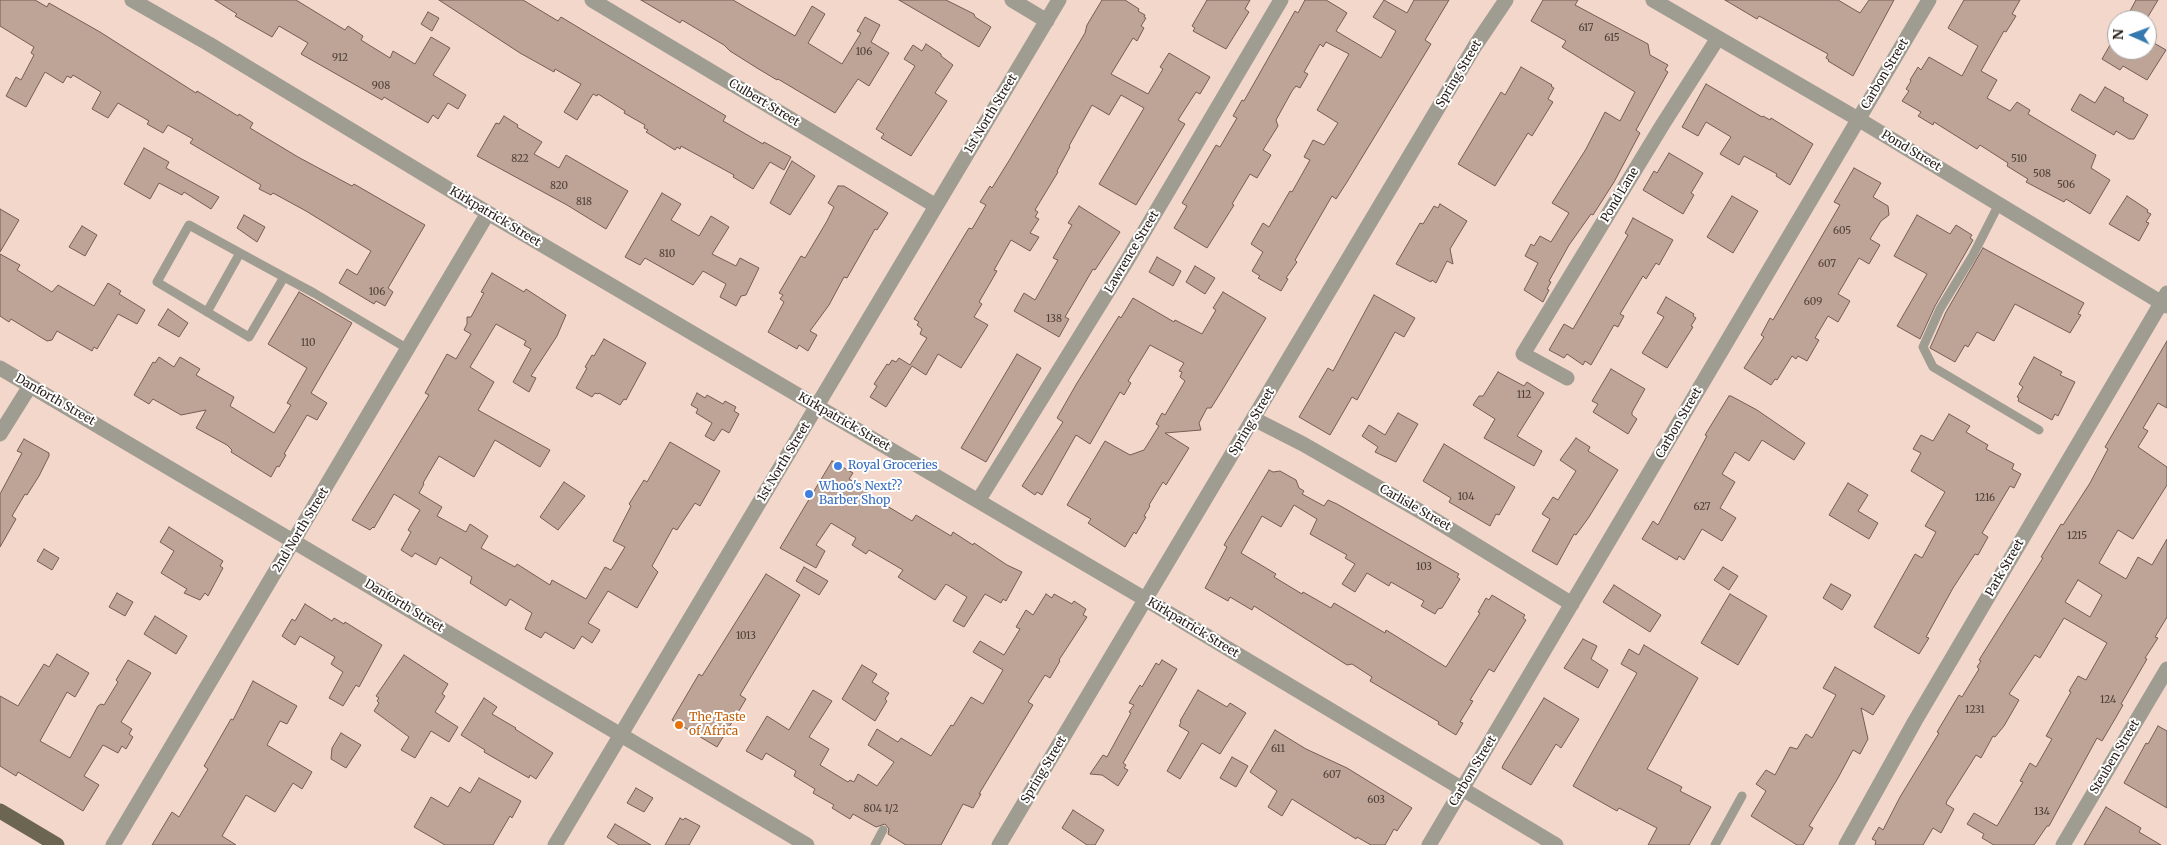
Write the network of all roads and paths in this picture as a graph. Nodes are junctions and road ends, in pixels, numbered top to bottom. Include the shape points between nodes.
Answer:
1 (132, 0) edge
2 (592, 0) edge
3 (1012, 0) edge
4 (1059, 0) edge
5 (1281, 0) edge
6 (1506, 0) edge
7 (1653, 0) edge
8 (1929, 0) edge
9 (1047, 21) junction
10 (1718, 38) junction
11 (1858, 119) junction
12 (1998, 204) junction
13 (936, 206) junction
14 (488, 213) junction
15 (240, 253) junction
16 (284, 277) junction
17 (2165, 300) edge
18 (207, 312) junction
19 (408, 349) junction
20 (0, 368) edge
21 (1567, 378) dead end
22 (30, 386) junction
23 (818, 406) junction
24 (1254, 419) junction
25 (2039, 430) dead end
26 (0, 434) edge
27 (978, 500) junction
28 (295, 541) junction
29 (1145, 599) junction
30 (1572, 604) junction
31 (2167, 669) edge
32 (620, 734) junction
33 (1462, 789) junction
34 (1742, 796) dead end
35 (0, 811) edge
36 (883, 830) dead end
37 (57, 845) edge
38 (112, 845) edge
39 (554, 845) edge
40 (807, 845) edge
41 (875, 845) edge
42 (999, 845) edge
43 (1429, 845) edge
44 (1556, 845) edge
45 (1715, 845) edge
46 (1846, 845) edge
47 (2063, 845) edge

1 - 14 street, Kirkpatrick Street
2 - 13 street, Culbert Street
3 - 9 street
4 - 9 street, 1st North Street
5 - 27 street, Lawrence Street via 1128,259
6 - 24 street, Spring Street via 1475,46
7 - 10 street, Pond Street
8 - 11 street, Carbon Street
9 - 13 street, 1st North Street
10 - 11 street, Pond Street
10 - 21 street, Pond Lane via 1523,354
11 - 12 street, Pond Street
11 - 30 street, Carbon Street
12 - 17 street, Pond Street
12 - 25 lane via 1974,255 1940,309 1923,347 1933,367
13 - 23 street, 1st North Street
14 - 19 street, 2nd North Street
14 - 23 street, Kirkpatrick Street
15 - 16 lane
15 - 18 lane
15 - 18 lane via 189,225 157,282
16 - 18 lane via 249,337
16 - 19 lane
17 - 46 street, Park Street via 1915,721
19 - 28 street, 2nd North Street
20 - 22 street, Danforth Street
22 - 26 street
22 - 28 street, Danforth Street
23 - 27 street, Kirkpatrick Street
23 - 32 street, 1st North Street
24 - 29 street, Spring Street
24 - 30 street, Carlisle Street via 1430,516
27 - 29 street, Kirkpatrick Street
28 - 32 street, Danforth Street
28 - 38 street, 2nd North Street
29 - 33 street, Kirkpatrick Street
29 - 42 street, Spring Street
30 - 33 street, Carbon Street
31 - 47 street, Steuben Street
32 - 39 street, 1st North Street
32 - 40 street, Danforth Street
33 - 43 street, Carbon Street
33 - 44 street, Kirkpatrick Street
34 - 45 lane
35 - 37 main road
36 - 41 lane

